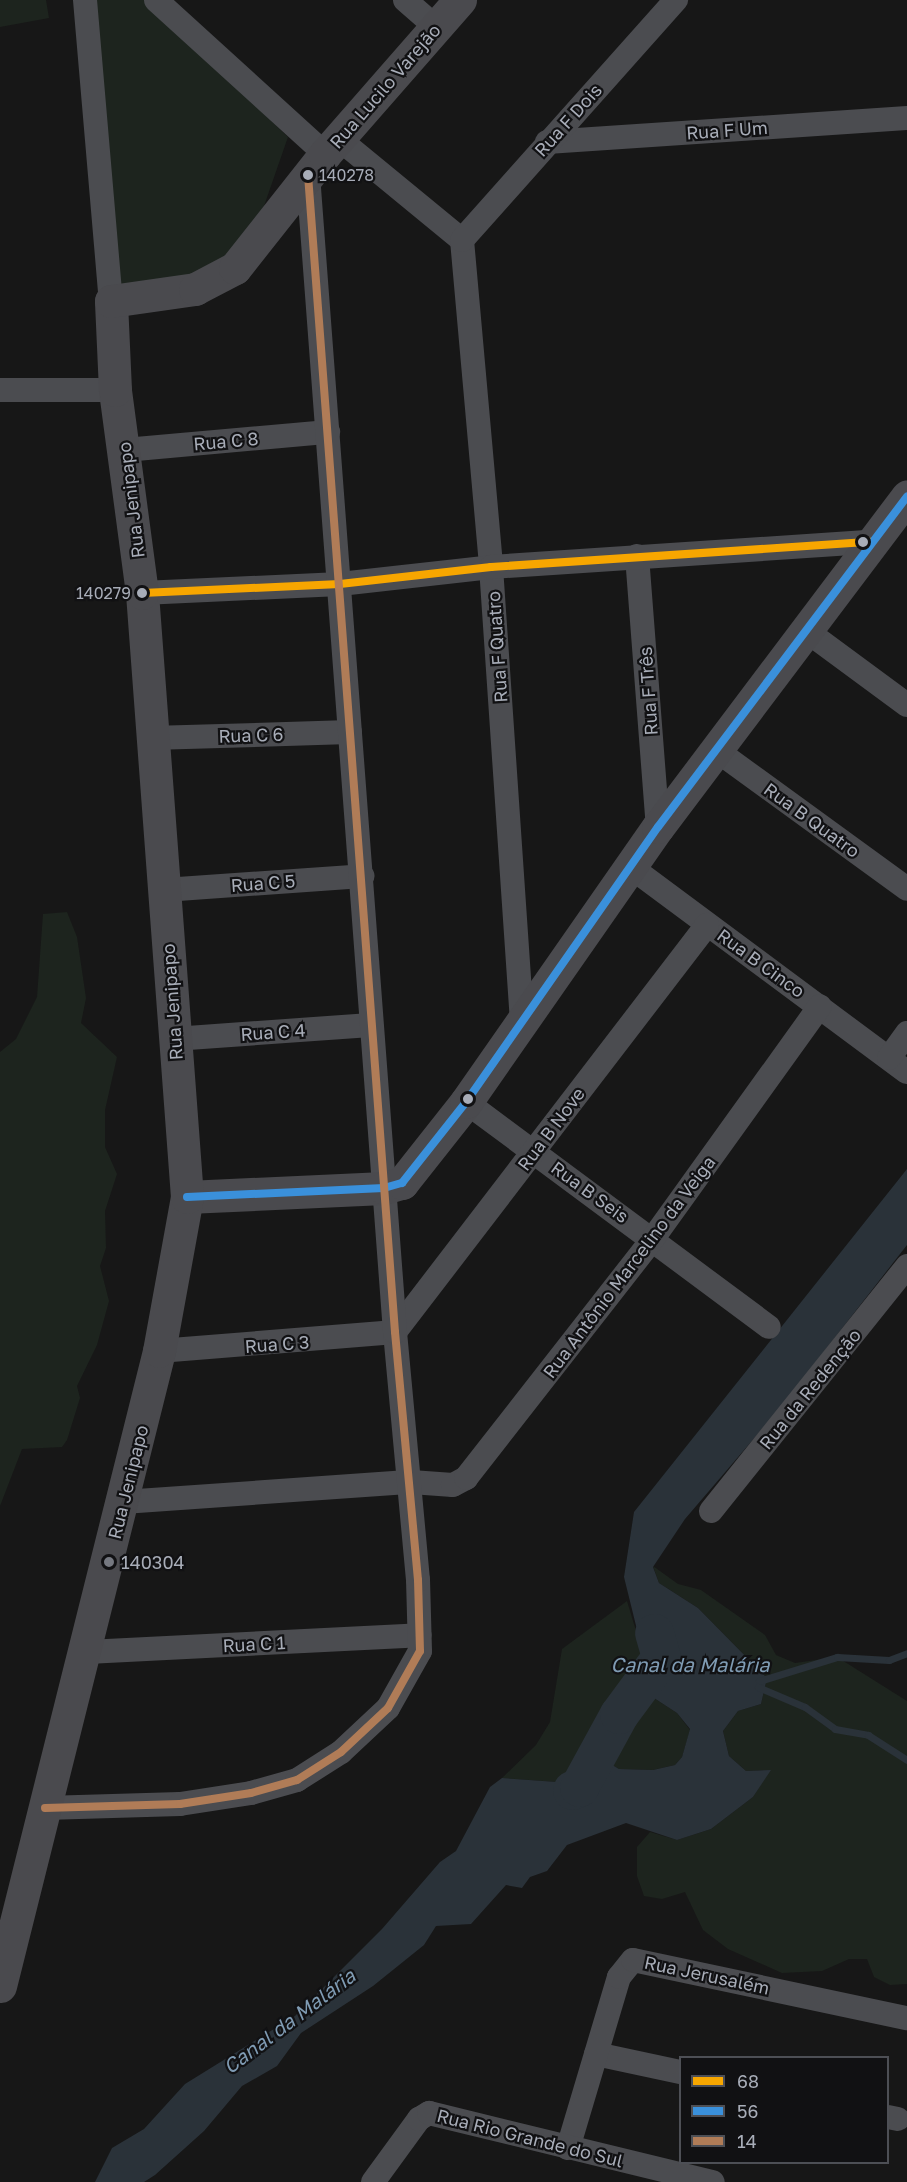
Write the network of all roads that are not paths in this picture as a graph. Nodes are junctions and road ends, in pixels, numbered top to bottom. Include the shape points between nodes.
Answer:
1 (85, 0) edge
2 (156, 0) edge
3 (405, 0) edge
4 (460, 0) edge
5 (676, 0) edge
6 (436, 27) junction
7 (907, 118) edge
8 (547, 142) junction
9 (324, 156) junction
10 (462, 240) junction
11 (111, 301) junction
12 (0, 390) edge
13 (115, 390) junction
14 (328, 432) junction
15 (125, 450) junction
16 (903, 509) edge
17 (870, 542) junction
18 (638, 555) junction
19 (491, 567) junction
20 (340, 584) junction
21 (142, 593) junction
22 (808, 632) junction
23 (907, 705) edge
24 (350, 732) junction
25 (151, 738) junction
26 (716, 750) junction
27 (658, 827) junction
28 (632, 868) junction
29 (363, 876) junction
30 (164, 890) junction
31 (907, 890) edge
32 (707, 925) junction
33 (820, 1006) junction
34 (522, 1019) junction
35 (371, 1025) junction
36 (907, 1033) edge
37 (174, 1039) junction
38 (898, 1065) edge
39 (466, 1102) junction
40 (534, 1152) junction
41 (384, 1188) junction
42 (187, 1197) junction
43 (654, 1238) junction
44 (907, 1266) edge
45 (769, 1327) dead end
46 (394, 1332) junction
47 (159, 1351) junction
48 (411, 1482) junction
49 (123, 1502) junction
50 (711, 1511) dead end
51 (420, 1643) junction
52 (87, 1652) junction
53 (45, 1809) junction
54 (0, 1986) edge
55 (907, 2018) edge
56 (596, 2054) junction
57 (679, 2072) edge
58 (568, 2148) junction
59 (373, 2182) edge
60 (713, 2182) edge

1 - 11 street, Rua Jenipapo
2 - 9 street
3 - 6 street
4 - 6 street, Rua Lucilo Varejão
5 - 8 street, Rua F Dois
6 - 9 street, Rua Lucilo Varejão
7 - 8 street, Rua F Um
8 - 10 street, Rua F Dois
9 - 10 street
9 - 11 street, Rua Lucilo Varejão via 235,268 221,279 195,289
9 - 14 street
10 - 19 street, Rua F Quatro
11 - 13 street, Rua Jenipapo
12 - 13 street
13 - 15 street, Rua Jenipapo
14 - 15 street, Rua C 8
14 - 20 street
15 - 21 street, Rua Jenipapo
16 - 17 street
17 - 18 street
17 - 22 street
18 - 19 street
18 - 27 street, Rua F Três
19 - 20 street
19 - 34 street, Rua F Quatro
20 - 21 street
20 - 24 street
21 - 25 street, Rua Jenipapo
22 - 23 street
22 - 26 street
24 - 25 street, Rua C 6
24 - 29 street
25 - 30 street, Rua Jenipapo
26 - 27 street
26 - 31 street, Rua B Quatro
27 - 28 street
28 - 32 street, Rua B Cinco
28 - 34 street
29 - 30 street, Rua C 5
29 - 35 street
30 - 37 street, Rua Jenipapo
32 - 33 street, Rua B Cinco
32 - 40 street, Rua B Nove
33 - 38 street, Rua B Cinco
33 - 43 street, Rua Antônio Marcelino da Veiga
34 - 39 street
35 - 37 street, Rua C 4
35 - 41 street
36 - 38 street
37 - 42 street, Rua Jenipapo
39 - 40 street, Rua B Seis
39 - 41 street via 402,1182
40 - 43 street, Rua B Seis
40 - 46 street, Rua B Nove
41 - 42 street
41 - 46 street
42 - 47 street, Rua Jenipapo
43 - 45 street, Rua B Seis
43 - 48 street, Rua Antônio Marcelino da Veiga via 476,1468 453,1485
44 - 50 street, Rua da Redenção
46 - 47 street, Rua C 3
46 - 48 street
47 - 49 street, Rua Jenipapo
48 - 49 street, Rua Antônio Marcelino da Veiga
48 - 51 street
49 - 52 street, Rua Jenipapo
51 - 52 street, Rua C 1
51 - 53 street via 388,1708 341,1752 297,1780 251,1793 180,1804
52 - 53 street, Rua Jenipapo
53 - 54 street, Rua Jenipapo
55 - 56 street, Rua Jerusalém via 633,1960 619,1977
56 - 57 street
56 - 58 street, Rua Jerusalém
58 - 59 street, Rua Rio Grande do Sul via 434,2114 419,2119
58 - 60 street, Rua Rio Grande do Sul

